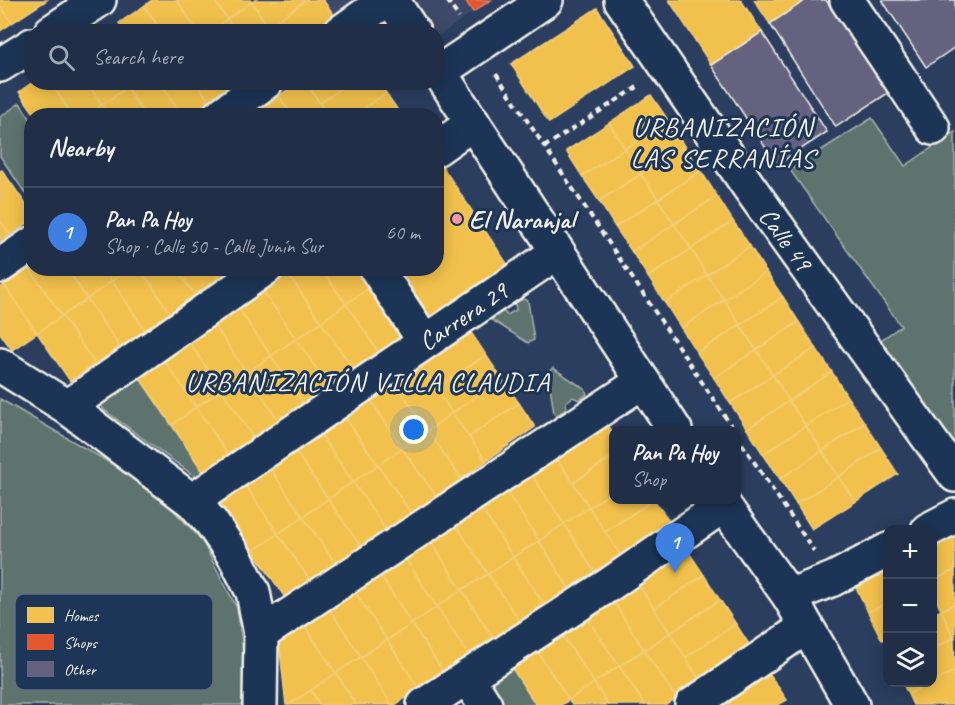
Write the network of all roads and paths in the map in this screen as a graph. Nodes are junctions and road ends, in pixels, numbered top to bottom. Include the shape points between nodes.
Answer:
1 (99, 0) edge
2 (386, 0) edge
3 (392, 0) edge
4 (447, 0) edge
5 (546, 0) edge
6 (621, 0) edge
7 (847, 0) edge
8 (63, 24) edge
9 (352, 24) edge
10 (407, 24) edge
11 (478, 46) junction
12 (24, 50) edge
13 (0, 66) edge
14 (444, 66) edge
15 (667, 68) junction
16 (444, 79) edge
17 (256, 90) edge
18 (230, 108) edge
19 (472, 123) junction
20 (933, 128) dead end
21 (444, 143) edge
22 (544, 147) junction
23 (24, 250) edge
24 (556, 253) junction
25 (0, 266) edge
26 (255, 276) edge
27 (381, 276) edge
28 (425, 342) junction
29 (0, 365) edge
30 (642, 382) junction
31 (67, 407) junction
32 (672, 426) edge
33 (731, 426) edge
34 (741, 442) edge
35 (955, 475) edge
36 (192, 501) junction
37 (719, 504) edge
38 (723, 504) edge
39 (955, 516) edge
40 (937, 525) edge
41 (883, 553) edge
42 (833, 579) junction
43 (789, 596) junction
44 (806, 627) junction
45 (261, 634) junction
46 (467, 677) junction
47 (260, 705) edge
48 (424, 705) edge
49 (485, 705) edge
50 (692, 705) edge
51 (852, 705) edge

1 - 8 street
2 - 9 street
3 - 10 street
4 - 11 path
5 - 11 street
6 - 15 street, Calle 49
7 - 20 street
11 - 14 street
11 - 22 path
12 - 13 street
15 - 22 path
15 - 35 street, Calle 49
16 - 19 street
17 - 18 street
19 - 21 street
19 - 24 street
22 - 33 path
23 - 25 street
24 - 28 street, Carrera 29
24 - 30 street
26 - 31 street
27 - 28 street
28 - 36 street, Carrera 29
29 - 31 street
30 - 32 street
30 - 45 street
31 - 36 street
34 - 42 path
36 - 45 street via 235,557 254,592
37 - 46 street via 610,584
38 - 43 street
39 - 40 street
41 - 42 street
42 - 43 street
43 - 44 street
44 - 50 street
44 - 51 street
45 - 47 street
46 - 48 street
46 - 49 street

